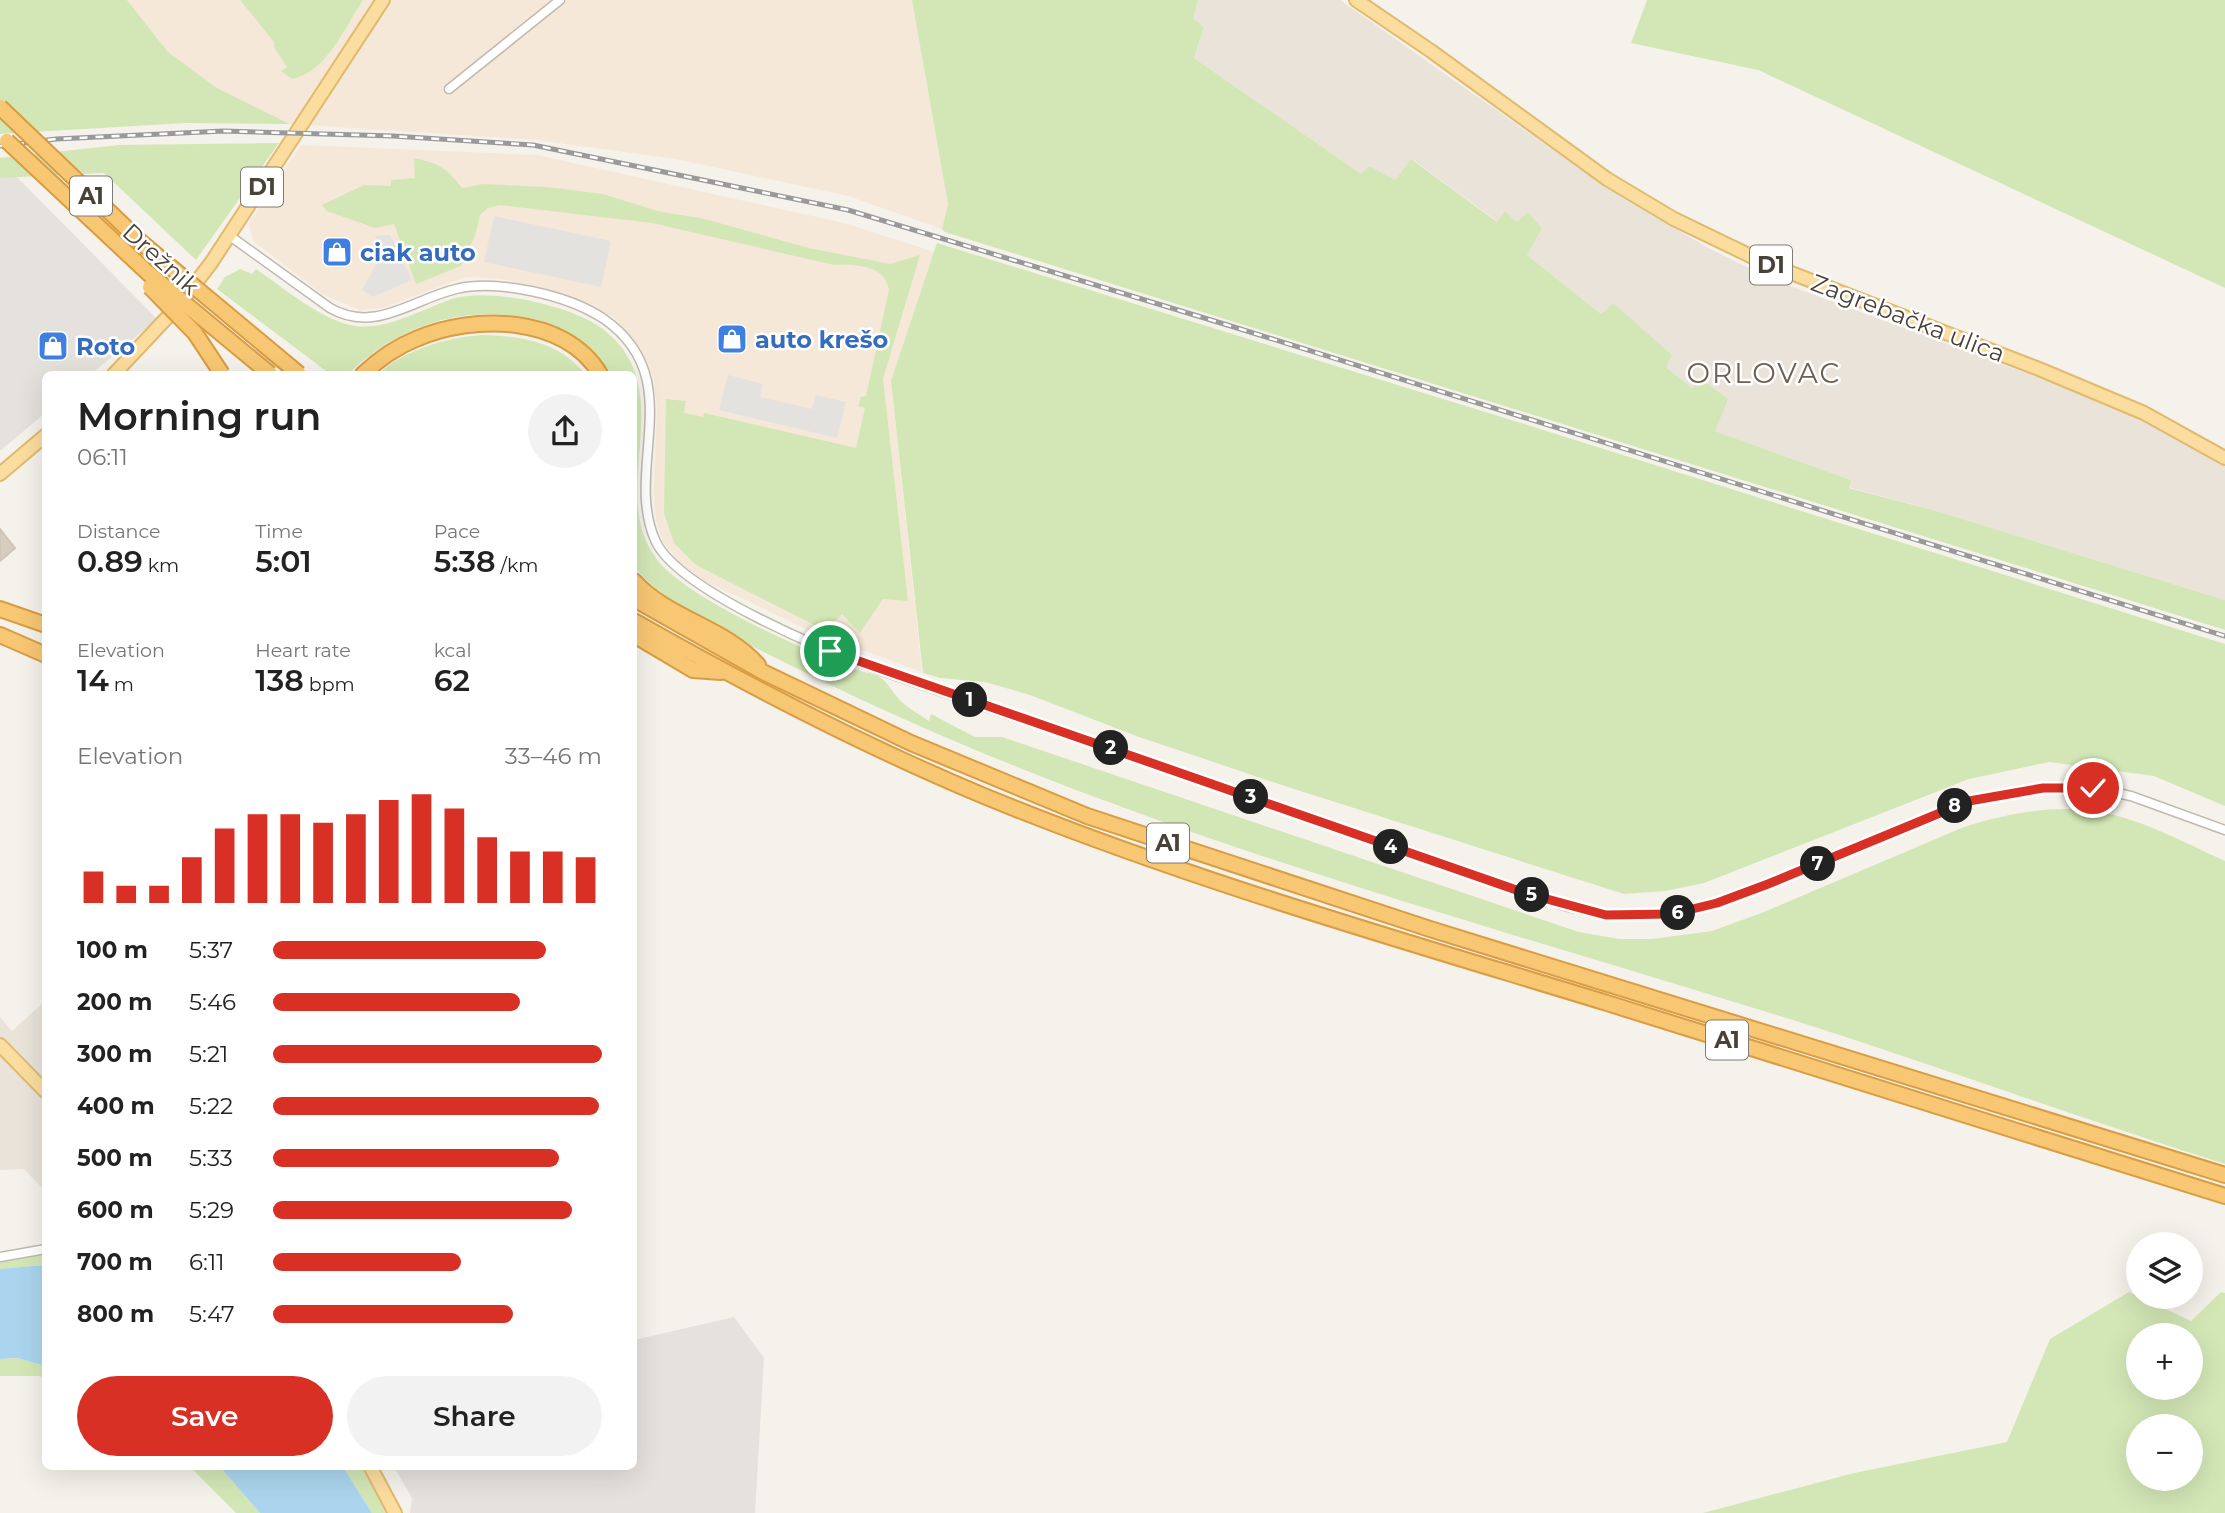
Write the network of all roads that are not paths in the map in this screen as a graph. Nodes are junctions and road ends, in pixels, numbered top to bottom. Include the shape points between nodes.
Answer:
1 (383, 0) edge
2 (560, 0) edge
3 (1356, 0) edge
4 (449, 89) dead end
5 (0, 107) edge
6 (0, 134) edge
7 (102, 231) junction
8 (230, 236) junction
9 (117, 371) edge
10 (220, 371) edge
11 (266, 371) edge
12 (295, 371) edge
13 (366, 371) edge
14 (598, 371) edge
15 (42, 439) edge
16 (2225, 458) edge
17 (0, 474) edge
18 (637, 583) edge
19 (637, 601) edge
20 (0, 609) edge
21 (637, 623) edge
22 (42, 624) edge
23 (0, 635) edge
24 (637, 637) edge
25 (42, 653) edge
26 (763, 671) junction
27 (723, 672) junction
28 (2225, 830) edge
29 (0, 1045) edge
30 (42, 1088) edge
31 (2225, 1175) edge
32 (2225, 1196) edge
33 (42, 1250) edge
34 (0, 1256) edge
35 (372, 1470) edge
36 (395, 1513) edge

1 - 8 main road, D1
2 - 4 street
3 - 16 main road, Zagrebačka ulica / D1 via 1607,178 1674,219 1763,261 2144,413
5 - 12 highway, Drežnik / A1, bridge via 142,243
6 - 7 highway, Drežnik / A1, bridge
7 - 10 highway, bridge via 113,252 184,320
7 - 11 highway, Drežnik / A1, bridge
8 - 9 main road, D1 via 186,297
8 - 28 street via 346,315 380,316 452,289 495,286 550,296 603,318 631,346 648,383 648,512 657,543 670,562 700,585 778,626 846,658 1525,893 1606,915 1672,914 1717,903 1948,809 1998,794 2043,788 2093,788 2131,796
13 - 14 highway via 412,340 481,324 512,325 563,339 584,353
15 - 17 main road
18 - 26 highway via 669,608 744,649
19 - 26 highway, A1
20 - 22 highway
21 - 27 highway, A1
23 - 25 highway
24 - 27 highway via 693,670
26 - 31 highway, A1 via 911,743 1087,816 1430,929
27 - 32 highway, A1 via 984,796 1203,876
29 - 30 main road
33 - 34 street
35 - 36 main road

